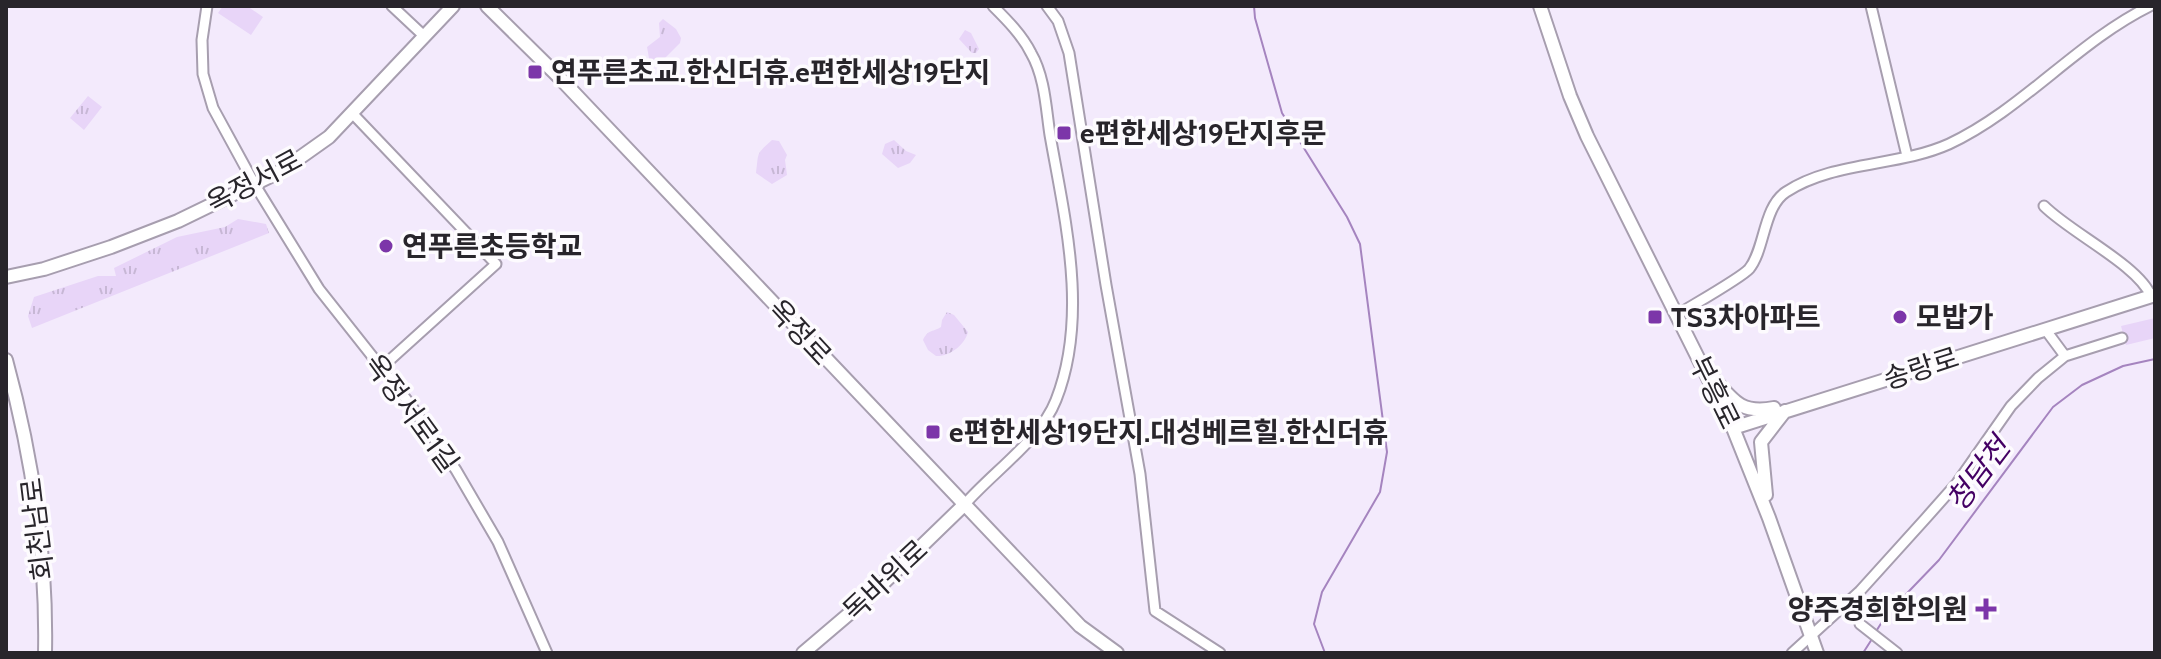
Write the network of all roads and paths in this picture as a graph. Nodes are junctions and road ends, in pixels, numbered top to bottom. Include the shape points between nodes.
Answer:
1 (207, 6) edge
2 (392, 6) edge
3 (453, 6) edge
4 (487, 6) edge
5 (993, 6) edge
6 (1047, 6) edge
7 (1540, 6) edge
8 (1871, 6) edge
9 (2150, 6) edge
10 (424, 36) junction
11 (352, 113) junction
12 (1907, 156) junction
13 (255, 185) junction
14 (2044, 206) dead end
15 (6, 277) edge
16 (2153, 296) edge
17 (1677, 315) junction
18 (2045, 329) junction
19 (2122, 338) dead end
20 (2065, 356) junction
21 (6, 360) edge
22 (1702, 366) junction
23 (381, 368) junction
24 (1821, 400) junction
25 (1785, 411) junction
26 (1733, 428) junction
27 (965, 504) junction
28 (1769, 518) junction
29 (1860, 624) dead end
30 (1810, 636) junction
31 (45, 653) edge
32 (547, 653) edge
33 (803, 653) edge
34 (1117, 653) edge
35 (1220, 653) edge
36 (1792, 653) edge
37 (1817, 653) edge
38 (1897, 653) edge

1 - 13 street, 옥정서로1길 via 203,74 213,108
2 - 10 street
3 - 10 main road, 옥정서로
4 - 27 main road, 옥정로
5 - 27 street via 1031,53 1040,75 1073,301 1068,357 1056,402 1031,437
6 - 35 street via 1069,53 1140,474 1155,611
7 - 17 main road, 부흥로 via 1587,136
8 - 12 street
9 - 12 street via 1980,125 1948,144
10 - 11 main road, 옥정서로
11 - 13 main road, 옥정서로 via 313,150
11 - 23 street via 496,264
12 - 17 street via 1813,178 1784,193 1775,202 1749,269
13 - 15 main road, 옥정서로 via 111,247
13 - 23 street, 옥정서로1길 via 319,289
14 - 16 street via 2126,268
16 - 18 main road, 송랑로
17 - 22 main road, 부흥로
18 - 20 street
18 - 24 main road, 송랑로
19 - 20 street
20 - 30 street via 2011,406 1917,529
21 - 31 main road, 회천남로 via 41,540
22 - 24 main road via 1747,410
22 - 26 main road, 부흥로
23 - 32 street, 옥정서로1길 via 456,470 498,542
24 - 25 main road, 송랑로
25 - 26 main road, 송랑로
25 - 28 main road via 1761,442
26 - 28 main road, 부흥로
27 - 33 main road, 독바위로
27 - 34 main road, 옥정로 via 1080,626
28 - 30 main road, 부흥로
29 - 38 street
30 - 36 street
30 - 37 main road, 부흥로

